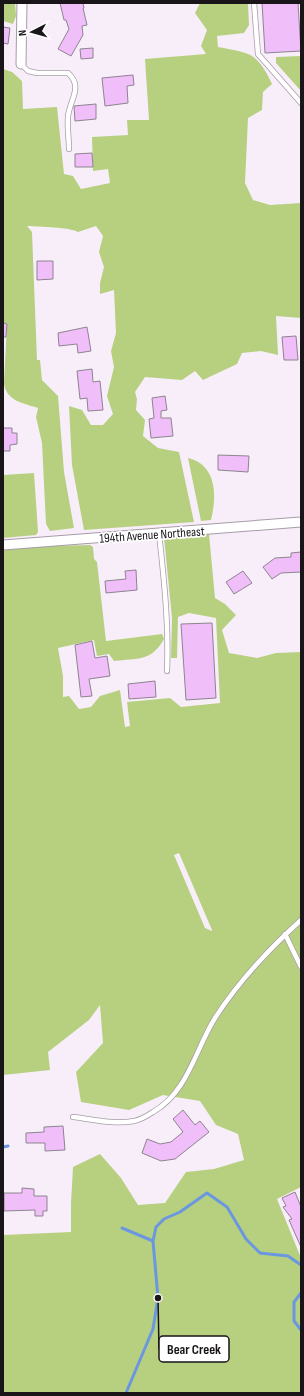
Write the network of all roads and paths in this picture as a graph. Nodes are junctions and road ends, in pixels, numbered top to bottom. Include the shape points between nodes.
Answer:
1 (22, 3) edge
2 (254, 3) edge
3 (21, 64) joint
4 (301, 103) edge
5 (69, 149) dead end
6 (301, 522) edge
7 (159, 533) junction
8 (3, 545) edge
9 (167, 671) dead end
10 (301, 920) edge
11 (286, 934) junction
12 (301, 967) edge
13 (73, 1117) dead end

1 - 3 street
2 - 4 lane via 258,54
3 - 5 lane via 28,71 68,73 73,77 75,94 68,116
6 - 7 street, 194th Avenue Northeast
7 - 8 street, 194th Avenue Northeast
7 - 9 lane via 164,578
10 - 11 lane
11 - 12 lane
11 - 13 lane via 238,985 215,1019 177,1092 162,1107 135,1121

